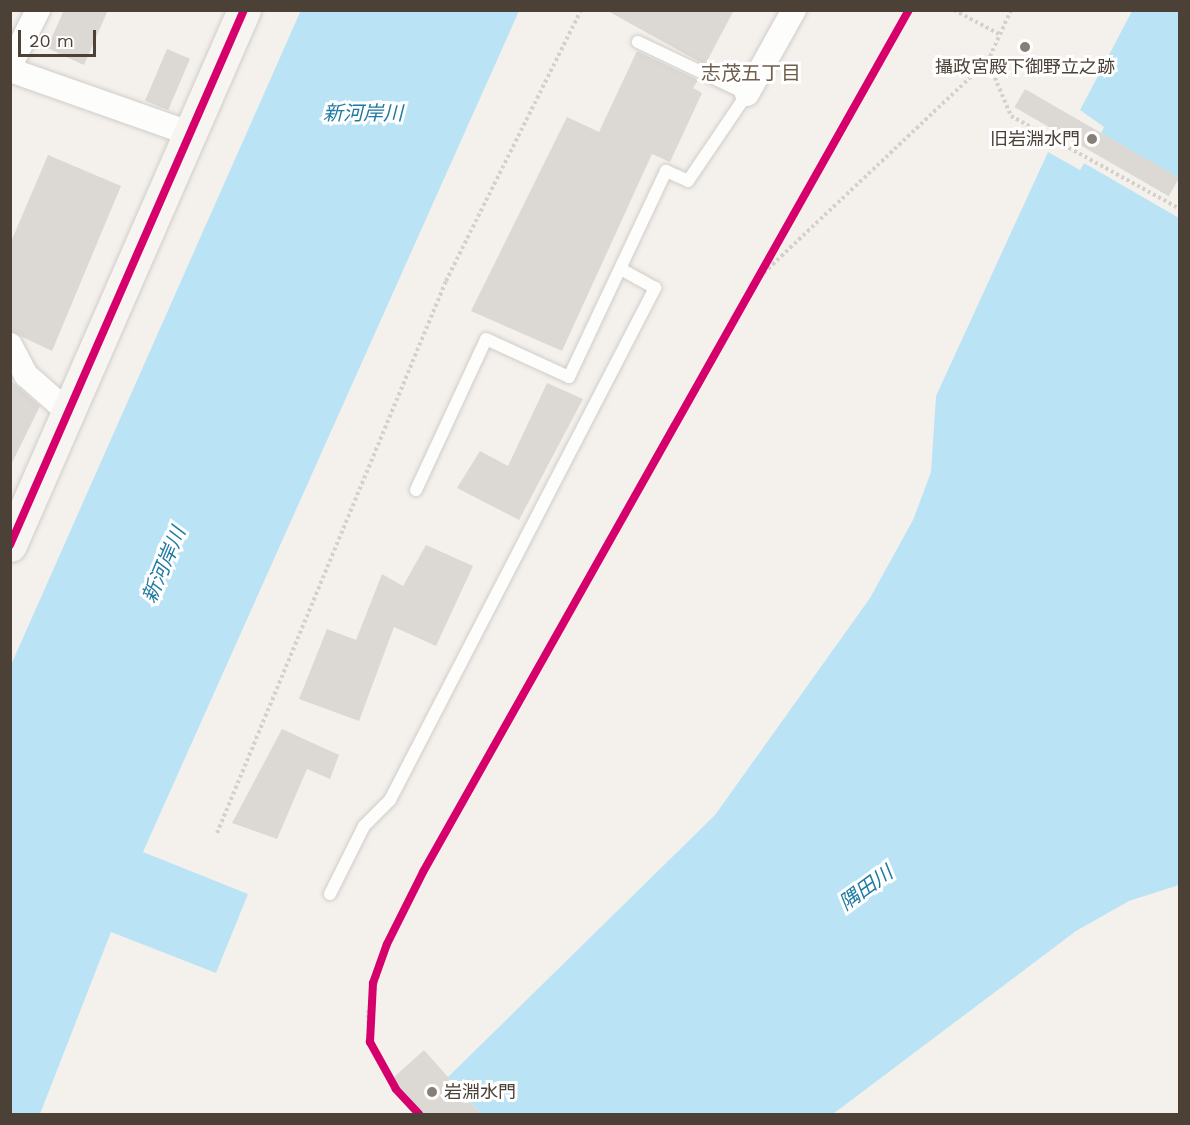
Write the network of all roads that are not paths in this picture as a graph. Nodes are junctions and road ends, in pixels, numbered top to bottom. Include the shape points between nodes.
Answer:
1 (38, 10) edge
2 (244, 10) edge
3 (794, 10) edge
4 (638, 42) dead end
5 (10, 66) edge
6 (10, 70) edge
7 (747, 94) junction
8 (189, 134) junction
9 (622, 270) junction
10 (10, 345) edge
11 (68, 412) junction
12 (416, 490) dead end
13 (10, 545) edge
14 (330, 894) dead end

1 - 5 street
2 - 8 street
3 - 7 street
4 - 7 lane
6 - 8 street
7 - 9 lane via 688,181 666,171
8 - 11 street
9 - 12 lane via 569,377 486,339
9 - 14 lane via 655,288 390,800 364,826
10 - 11 street via 26,375
11 - 13 street

